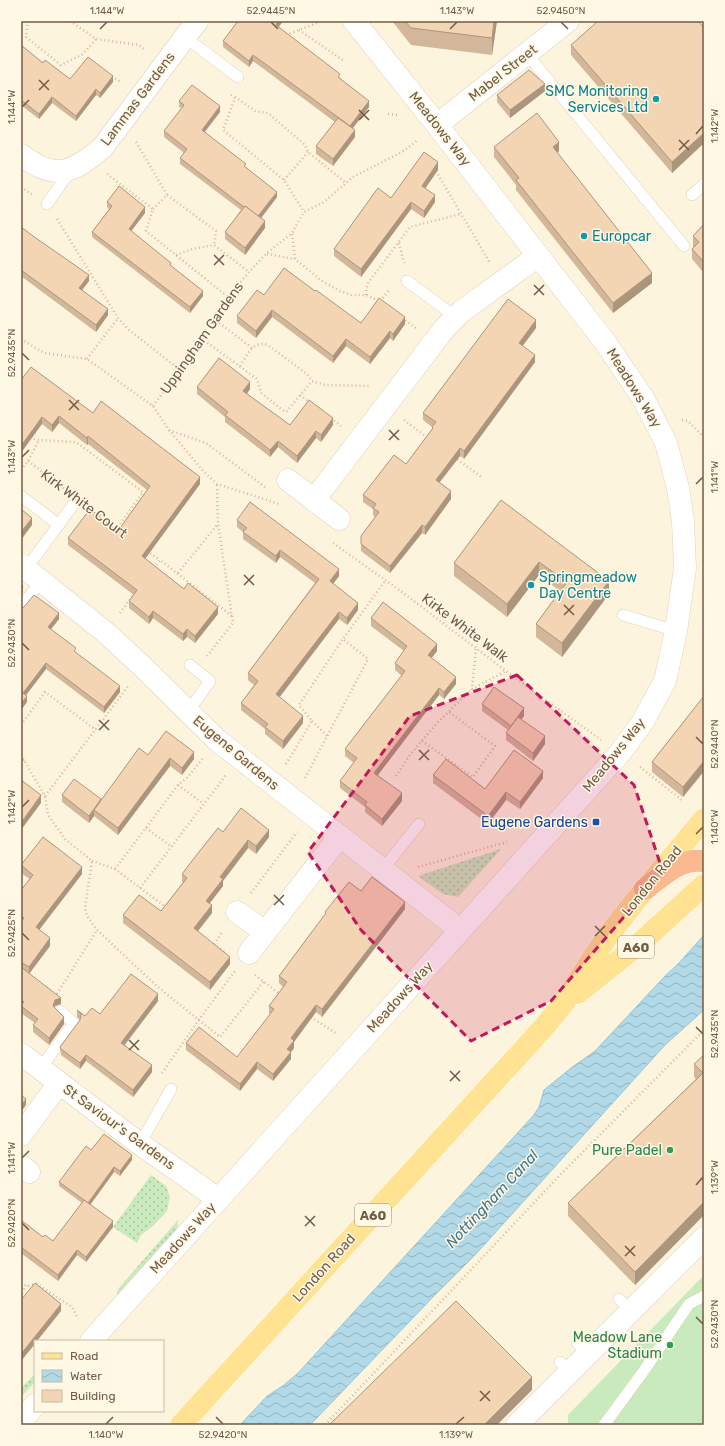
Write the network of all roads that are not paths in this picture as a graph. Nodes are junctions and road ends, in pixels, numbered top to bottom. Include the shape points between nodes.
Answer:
1 (354, 21) edge
2 (557, 24) edge
3 (191, 29) edge
4 (527, 54) junction
5 (238, 77) dead end
6 (437, 124) junction
7 (21, 155) edge
8 (80, 164) junction
9 (704, 184) edge
10 (692, 195) dead end
11 (47, 204) road end
12 (684, 246) dead end
13 (538, 256) junction
14 (407, 281) dead end
15 (456, 317) junction
16 (279, 485) road end
17 (21, 496) edge
18 (314, 500) junction
19 (73, 505) dead end
20 (339, 520) dead end
21 (59, 524) junction
22 (29, 572) edge
23 (21, 607) edge
24 (623, 615) dead end
25 (676, 631) junction
26 (193, 667) road end
27 (188, 712) junction
28 (704, 819) edge
29 (419, 824) dead end
30 (340, 836) junction
31 (704, 861) edge
32 (383, 869) junction
33 (704, 885) edge
34 (646, 889) junction
35 (238, 912) road end
36 (460, 930) junction
37 (265, 932) junction
38 (249, 953) road end
39 (563, 1004) junction
40 (60, 1011) edge
41 (21, 1054) edge
42 (40, 1069) junction
43 (59, 1083) junction
44 (171, 1089) road end
45 (21, 1135) edge
46 (140, 1144) junction
47 (218, 1199) junction
48 (704, 1238) edge
49 (704, 1296) edge
50 (93, 1340) edge
51 (34, 1406) edge
52 (21, 1421) edge
53 (181, 1425) edge
54 (517, 1425) edge
55 (604, 1425) edge

1 - 6 street, Meadows Way
2 - 4 street, Mabel Street
3 - 5 lane
3 - 8 street, Lammas Gardens via 103,147
4 - 6 street, Mabel Street
4 - 12 lane
6 - 13 street, Meadows Way
7 - 8 street via 34,165 59,172
8 - 11 lane, Lammas Gardens
9 - 10 lane
13 - 15 street
13 - 25 street, Meadows Way via 605,342 643,398 666,443 678,488 683,521 685,568
14 - 15 lane
15 - 18 street via 434,342
16 - 18 street
17 - 21 lane
18 - 20 street
19 - 21 lane, Kirk White Court
21 - 22 lane, Kirk White Court
22 - 23 lane, Kirk White Court
22 - 27 street, Eugene Gardens via 105,632
24 - 25 lane
25 - 36 street, Meadows Way via 665,680 642,723 620,753
26 - 27 lane via 210,681
27 - 30 street, Eugene Gardens via 239,758
28 - 34 main road, London Road / A60
29 - 32 lane
30 - 32 street, Eugene Gardens
30 - 37 street
31 - 34 highway via 690,860 676,866
32 - 36 street, Eugene Gardens
33 - 39 main road, London Road / A60 via 638,945
34 - 39 main road, London Road / A60 via 605,940
35 - 37 street
36 - 47 street, Meadows Way
37 - 38 street
39 - 53 main road, London Road / A60
40 - 42 lane via 74,1023
41 - 42 street, St Saviour's Gardens
42 - 43 street, St Saviour's Gardens
43 - 45 street
43 - 46 street, St Saviour's Gardens
44 - 46 lane
46 - 47 street, St Saviour's Gardens
47 - 50 street, Meadows Way
48 - 54 street via 625,1305 565,1367
49 - 55 lane via 689,1304
51 - 52 street

